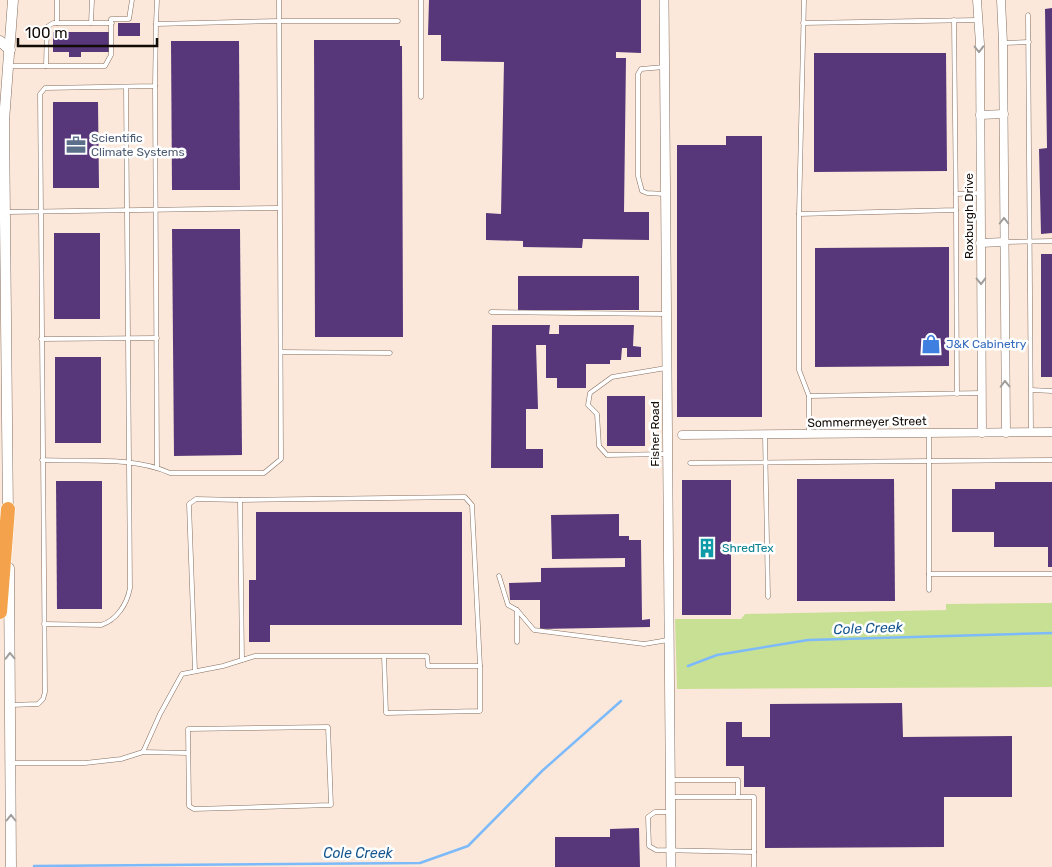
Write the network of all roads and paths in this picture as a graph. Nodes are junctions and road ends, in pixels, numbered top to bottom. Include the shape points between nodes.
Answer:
1 (13, 0) edge
2 (57, 0) edge
3 (92, 0) edge
4 (132, 0) edge
5 (156, 0) edge
6 (279, 0) edge
7 (420, 0) edge
8 (664, 0) edge
9 (804, 0) edge
10 (977, 0) edge
11 (1001, 0) edge
12 (1028, 14) dead end
13 (279, 20) junction
14 (954, 20) junction
15 (978, 20) junction
16 (398, 21) dead end
17 (57, 23) junction
18 (91, 23) junction
19 (804, 23) junction
20 (112, 24) junction
21 (156, 24) junction
22 (0, 41) edge
23 (1029, 42) junction
24 (1003, 43) junction
25 (10, 50) junction
26 (9, 66) junction
27 (46, 66) junction
28 (664, 67) junction
29 (155, 86) junction
30 (126, 87) junction
31 (420, 97) dead end
32 (1004, 114) junction
33 (980, 115) junction
34 (980, 193) junction
35 (665, 194) junction
36 (956, 194) junction
37 (279, 208) junction
38 (127, 210) junction
39 (156, 210) junction
40 (956, 210) junction
41 (4, 212) junction
42 (41, 212) junction
43 (799, 214) junction
44 (1030, 241) junction
45 (1052, 241) edge
46 (1004, 242) junction
47 (980, 243) junction
48 (491, 312) dead end
49 (666, 314) junction
50 (41, 338) junction
51 (128, 338) junction
52 (157, 338) junction
53 (281, 352) junction
54 (390, 353) dead end
55 (667, 368) junction
56 (1031, 390) junction
57 (1052, 391) edge
58 (982, 393) junction
59 (958, 394) junction
60 (809, 396) junction
61 (1031, 432) junction
62 (1052, 432) edge
63 (929, 433) junction
64 (982, 433) junction
65 (1006, 433) junction
66 (809, 434) junction
67 (682, 435) dead end
68 (765, 435) junction
69 (668, 454) junction
70 (42, 460) junction
71 (1052, 460) edge
72 (929, 461) junction
73 (129, 463) junction
74 (690, 463) dead end
75 (766, 463) junction
76 (157, 467) junction
77 (240, 500) junction
78 (8, 509) junction
79 (929, 574) junction
80 (1052, 574) edge
81 (499, 576) dead end
82 (929, 590) dead end
83 (768, 597) dead end
84 (517, 610) junction
85 (0, 612) edge
86 (44, 624) junction
87 (668, 640) junction
88 (517, 642) dead end
89 (384, 656) junction
90 (242, 660) junction
91 (480, 666) junction
92 (195, 671) junction
93 (11, 705) junction
94 (143, 752) junction
95 (188, 753) junction
96 (11, 763) junction
97 (670, 780) junction
98 (670, 797) junction
99 (738, 797) junction
100 (670, 812) junction
101 (671, 852) junction
102 (754, 852) junction
103 (10, 867) edge
104 (671, 867) edge
105 (754, 867) edge

1 - 25 main road
2 - 17 lane
3 - 18 lane
4 - 20 lane via 129,19 111,19
5 - 21 lane
6 - 13 lane
7 - 31 lane
8 - 28 street, Fisher Road
9 - 19 lane
10 - 15 street, Roxburgh Drive
11 - 24 street
12 - 23 lane
13 - 16 lane
13 - 21 lane
13 - 37 lane
14 - 15 lane
14 - 19 lane
14 - 36 lane
15 -> 33 street, Roxburgh Drive
17 - 18 lane
17 - 27 lane via 47,28
18 - 20 lane
19 - 43 lane
20 - 27 lane via 111,55 105,66
21 - 29 lane
22 - 25 main road
23 - 24 lane
23 - 44 lane
24 - 32 street
25 - 26 main road
26 - 27 lane
26 - 41 main road via 4,121
28 - 35 street, Fisher Road
28 - 35 lane via 641,70 638,74 638,176 642,191
29 - 30 lane
29 - 39 lane
30 - 38 lane
30 - 42 lane via 45,88 40,94
32 - 33 street
46 -> 32 street
33 - 34 street, Roxburgh Drive
34 - 36 lane
34 - 47 street, Roxburgh Drive
35 - 49 street, Fisher Road
36 - 40 lane
37 - 39 lane
37 - 53 lane
38 - 39 lane
38 - 42 lane
38 - 51 lane
39 - 52 lane
40 - 43 lane
40 - 59 lane
41 - 42 lane
41 - 78 main road
42 - 50 lane
43 - 60 lane via 799,370
44 - 45 lane
44 - 46 lane
44 - 56 lane
46 - 47 street
65 -> 46 street
47 -> 58 street, Roxburgh Drive
48 - 49 lane
49 - 55 street, Fisher Road
50 - 51 lane
50 - 70 lane
51 - 52 lane
51 - 73 lane
52 - 76 lane
53 - 54 lane
53 - 76 lane via 280,459 264,473 170,474
55 - 69 street, Fisher Road
55 - 69 lane via 612,377 590,393 588,405 597,414 599,446 607,455
56 - 57 lane
56 - 61 lane
58 - 59 lane
58 - 64 street, Roxburgh Drive
59 - 60 lane
60 - 66 lane
61 - 62 street, Sommermeyer Street
61 - 65 street, Sommermeyer Street
63 - 64 street, Sommermeyer Street
63 - 66 street, Sommermeyer Street
63 - 72 lane
64 - 65 street, Sommermeyer Street
66 - 68 street, Sommermeyer Street
67 - 68 street, Sommermeyer Street
68 - 75 lane
69 - 87 street, Fisher Road
70 - 73 lane
70 - 86 lane
71 - 72 lane
72 - 75 lane
72 - 79 lane
73 - 76 lane
73 - 86 lane via 130,588 127,600 108,622
74 - 75 lane
75 - 83 lane
77 - 90 lane
77 - 91 lane via 465,497 472,505
77 - 92 lane via 196,499 189,504
78 - 85 highway
93 -> 78 main road
79 - 80 lane
79 - 82 lane
81 - 84 lane via 508,604
84 - 87 lane via 534,630 644,644
84 - 88 lane
86 - 93 lane via 43,699 29,706
87 - 97 street, Fisher Road
89 - 90 lane via 255,656
89 - 91 lane via 427,656 428,666
89 - 91 lane via 386,713 480,711
90 - 92 lane
92 - 94 lane via 182,674
93 - 96 main road
94 - 95 lane
94 - 96 lane via 121,760 85,763
95 - 95 lane via 189,806 194,808 331,805 328,727 188,729
103 -> 96 main road
97 - 98 street, Fisher Road
97 - 99 lane via 738,780
98 - 99 lane
98 - 100 street, Fisher Road
99 - 102 lane via 754,797
100 - 101 street, Fisher Road
100 - 101 lane via 655,812 648,817 647,834 649,846
101 - 102 lane
101 - 104 street, Fisher Road
102 - 105 lane

